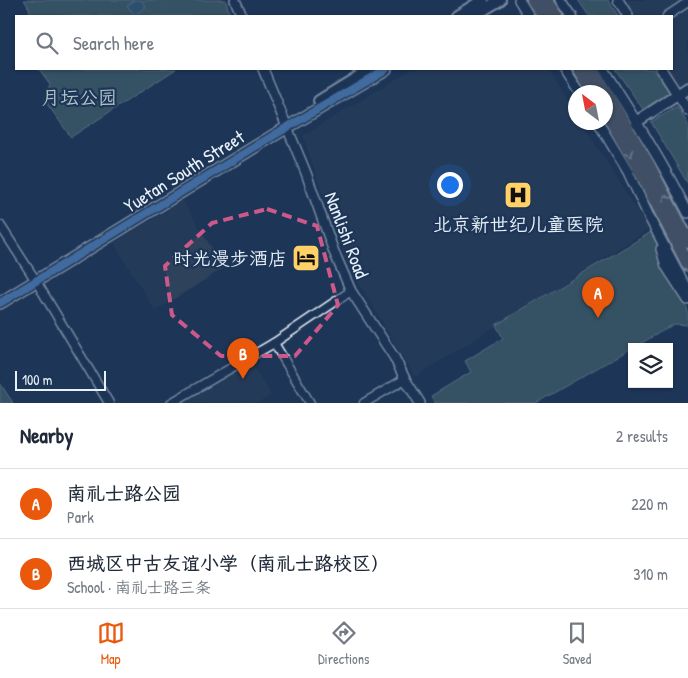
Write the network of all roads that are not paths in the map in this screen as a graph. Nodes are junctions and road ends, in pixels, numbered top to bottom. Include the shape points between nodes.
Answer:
1 (235, 0) edge
2 (483, 0) edge
3 (500, 0) edge
4 (519, 0) edge
5 (533, 0) edge
6 (546, 0) edge
7 (561, 0) edge
8 (618, 0) edge
9 (688, 2) edge
10 (242, 15) edge
11 (459, 15) edge
12 (475, 15) edge
13 (528, 15) edge
14 (543, 15) edge
15 (556, 15) edge
16 (571, 15) edge
17 (627, 15) edge
18 (668, 15) edge
19 (263, 70) edge
20 (369, 70) edge
21 (384, 70) edge
22 (565, 70) edge
23 (590, 70) edge
24 (662, 70) edge
25 (574, 85) edge
26 (592, 85) edge
27 (688, 88) edge
28 (677, 95) junction
29 (688, 111) edge
30 (636, 122) junction
31 (613, 124) edge
32 (286, 125) junction
33 (603, 130) edge
34 (672, 183) junction
35 (688, 207) edge
36 (688, 213) edge
37 (650, 219) junction
38 (0, 225) edge
39 (688, 241) edge
40 (688, 264) edge
41 (34, 279) junction
42 (351, 291) junction
43 (688, 291) edge
44 (0, 296) edge
45 (688, 300) edge
46 (0, 303) edge
47 (274, 343) junction
48 (405, 379) junction
49 (109, 403) edge
50 (170, 403) edge
51 (310, 403) edge
52 (364, 403) edge
53 (420, 403) edge

1 - 10 street
2 - 11 main road
3 - 12 main road
4 - 13 street
5 - 14 highway
6 - 15 highway
7 - 16 street
8 - 17 street
9 - 18 street
19 - 32 street, Nanlishi Road
20 - 32 main road, Yuetan South Street
21 - 32 main road, Yuetan South Street
22 - 25 street
23 - 26 highway
23 - 30 street
39 -> 23 highway via 648,164
24 - 28 street
27 - 28 main road
28 - 29 street
28 - 30 main road
30 - 34 street
31 -> 40 highway
32 - 41 main road, Yuetan South Street
32 - 42 street, Nanlishi Road
33 - 37 street
34 - 35 street
34 - 36 street
37 - 43 street
37 - 45 street via 666,266
38 - 41 street
41 - 44 main road, Yuetan South Street
41 - 46 main road, Yuetan South Street
41 - 49 street
42 - 47 street
42 - 48 street, Nanlishi Road
47 - 50 street
47 - 51 street
48 - 52 street
48 - 53 street, Nanlishi Road

